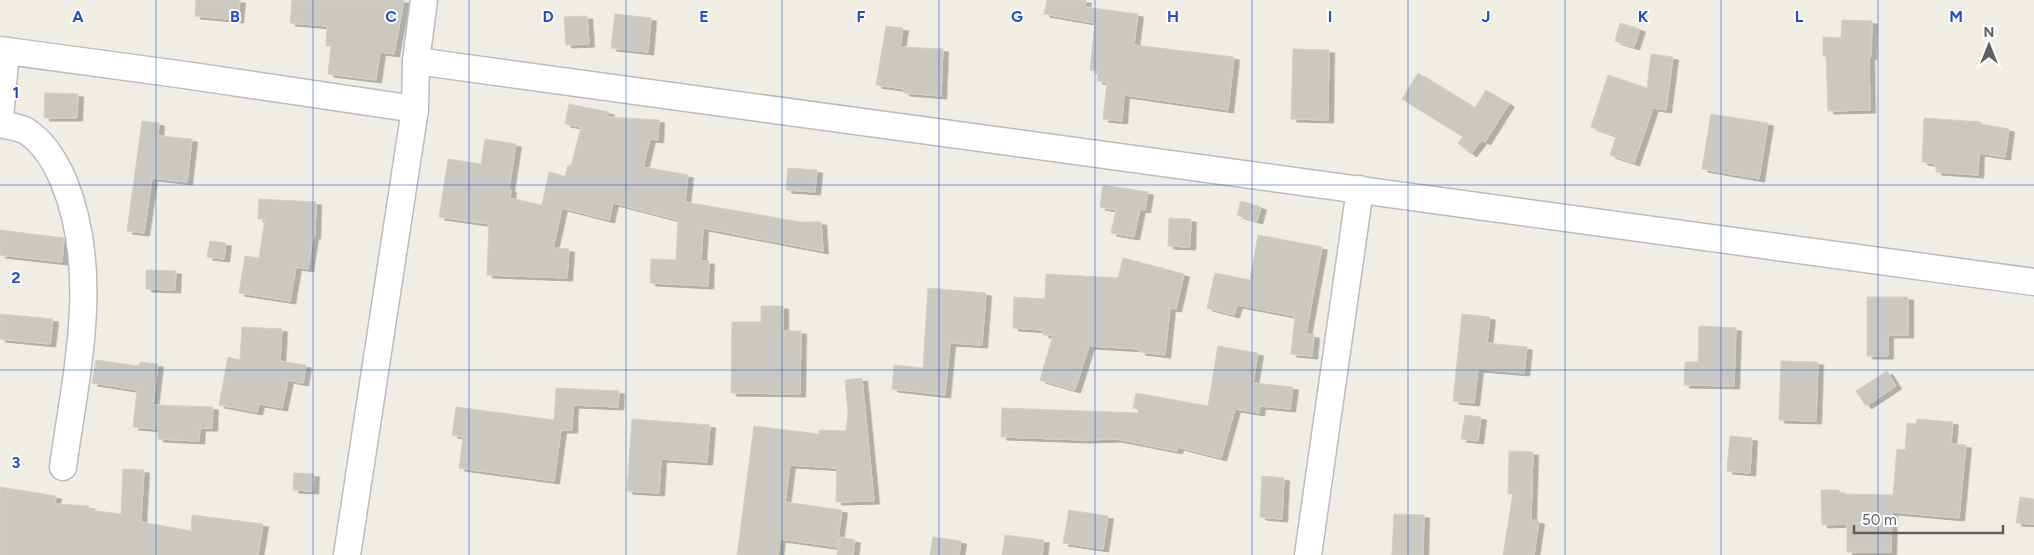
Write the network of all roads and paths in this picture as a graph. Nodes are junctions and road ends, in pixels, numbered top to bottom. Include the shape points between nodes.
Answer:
1 (424, 0) edge
2 (3, 51) edge
3 (416, 61) junction
4 (415, 109) junction
5 (0, 117) edge
6 (0, 124) edge
7 (1360, 189) junction
8 (2034, 282) edge
9 (63, 467) dead end
10 (348, 555) edge
11 (1308, 555) edge

1 - 3 street
2 - 4 street
2 - 5 street
3 - 4 street
3 - 7 street
4 - 10 street
6 - 9 street via 25,130 39,142 56,165 74,206 84,287 82,331
7 - 8 street
7 - 11 street

